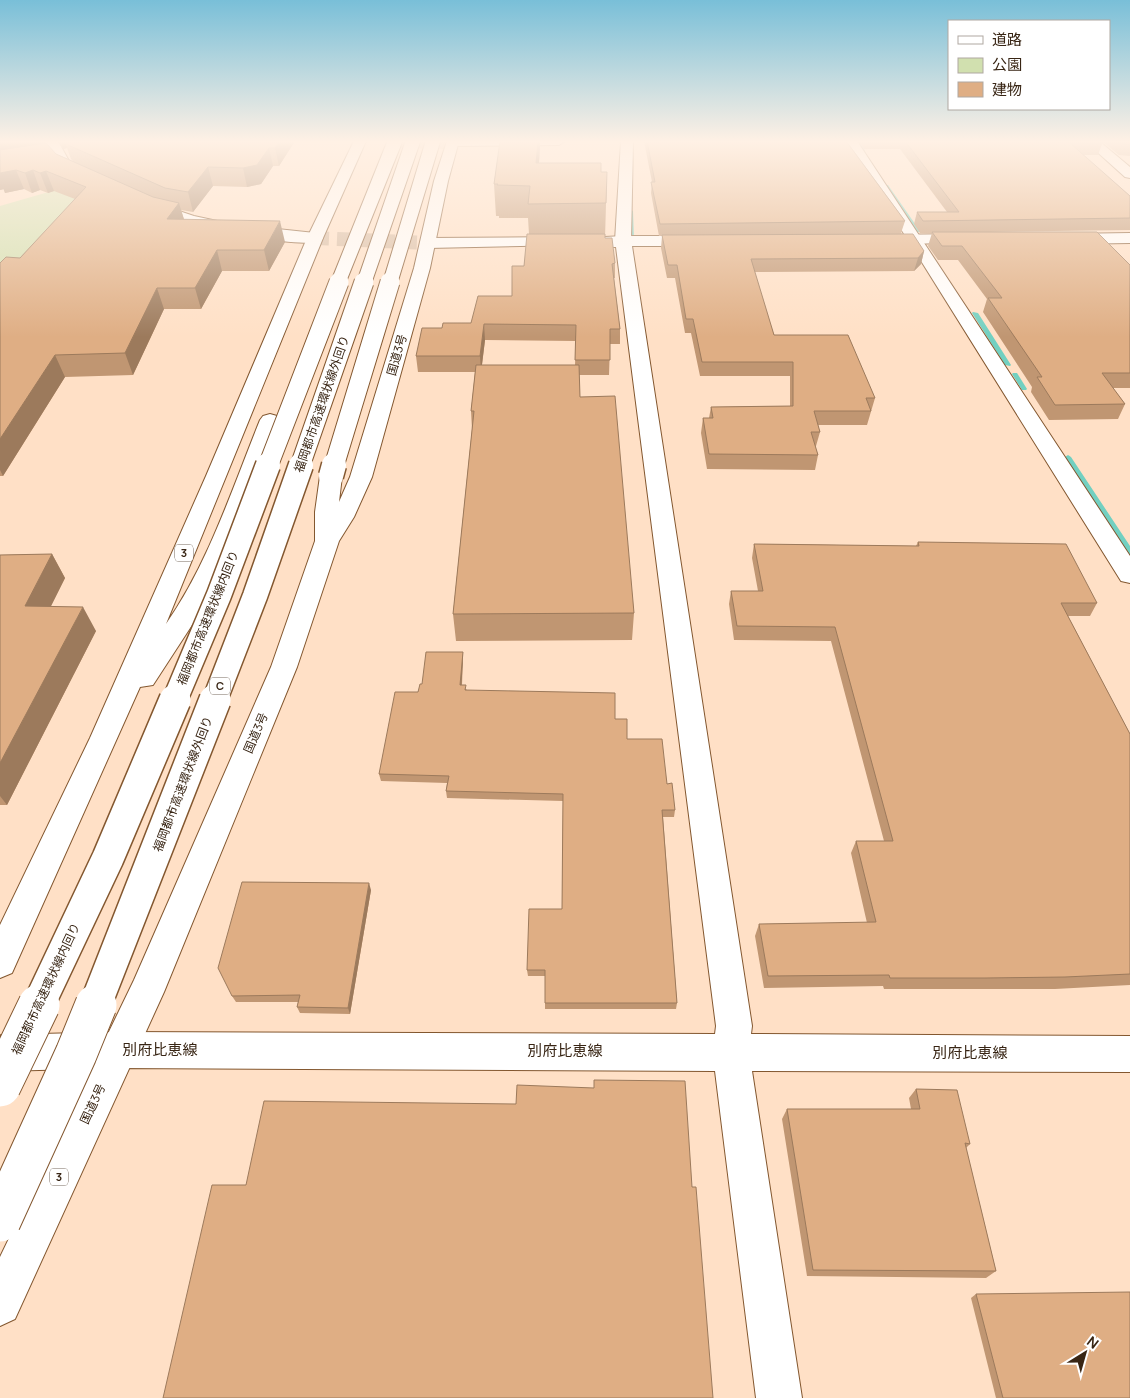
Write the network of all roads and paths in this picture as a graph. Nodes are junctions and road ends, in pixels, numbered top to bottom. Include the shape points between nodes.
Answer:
1 (152, 206) edge
2 (330, 206) edge
3 (352, 206) edge
4 (369, 206) edge
5 (390, 206) edge
6 (413, 206) edge
7 (436, 206) edge
8 (624, 206) edge
9 (893, 206) edge
10 (315, 238) junction
11 (1130, 238) edge
12 (984, 239) edge
13 (1052, 239) edge
14 (867, 240) edge
15 (916, 240) junction
16 (711, 241) edge
17 (428, 242) junction
18 (622, 242) junction
19 (327, 541) junction
20 (1130, 576) edge
21 (104, 738) junction
22 (0, 962) edge
23 (118, 1050) junction
24 (731, 1052) junction
25 (0, 1053) edge
26 (1130, 1054) edge
27 (0, 1086) edge
28 (0, 1221) edge
29 (0, 1304) edge
30 (779, 1398) edge

1 - 10 main road via 204,222
2 - 10 main road, 3
3 - 21 main road via 217,557 192,605
4 - 27 main road, 福岡都市高速環状線内回り, bridge via 219,595 108,858
5 - 28 main road, 福岡都市高速環状線外回り / C, bridge via 255,596 76,1054
6 - 19 main road, bridge via 331,476 326,512
7 - 17 main road, 国道3号 / 3
8 - 18 main road
9 - 15 main road
10 - 21 main road, 3
11 - 13 main road
12 - 15 main road
14 - 15 main road
15 - 20 main road
16 - 18 main road
17 - 18 main road
17 - 19 main road, 国道3号 / 3 via 361,477 343,517
18 - 24 main road via 734,1026
19 - 23 main road, 国道3号 / 3 via 284,667 146,992
21 - 22 main road, 3
23 - 24 main road, 別府比恵線
23 - 25 main road, 別府比恵線
23 - 29 main road, 国道3号 / 3
24 - 26 main road, 別府比恵線
24 - 30 main road

